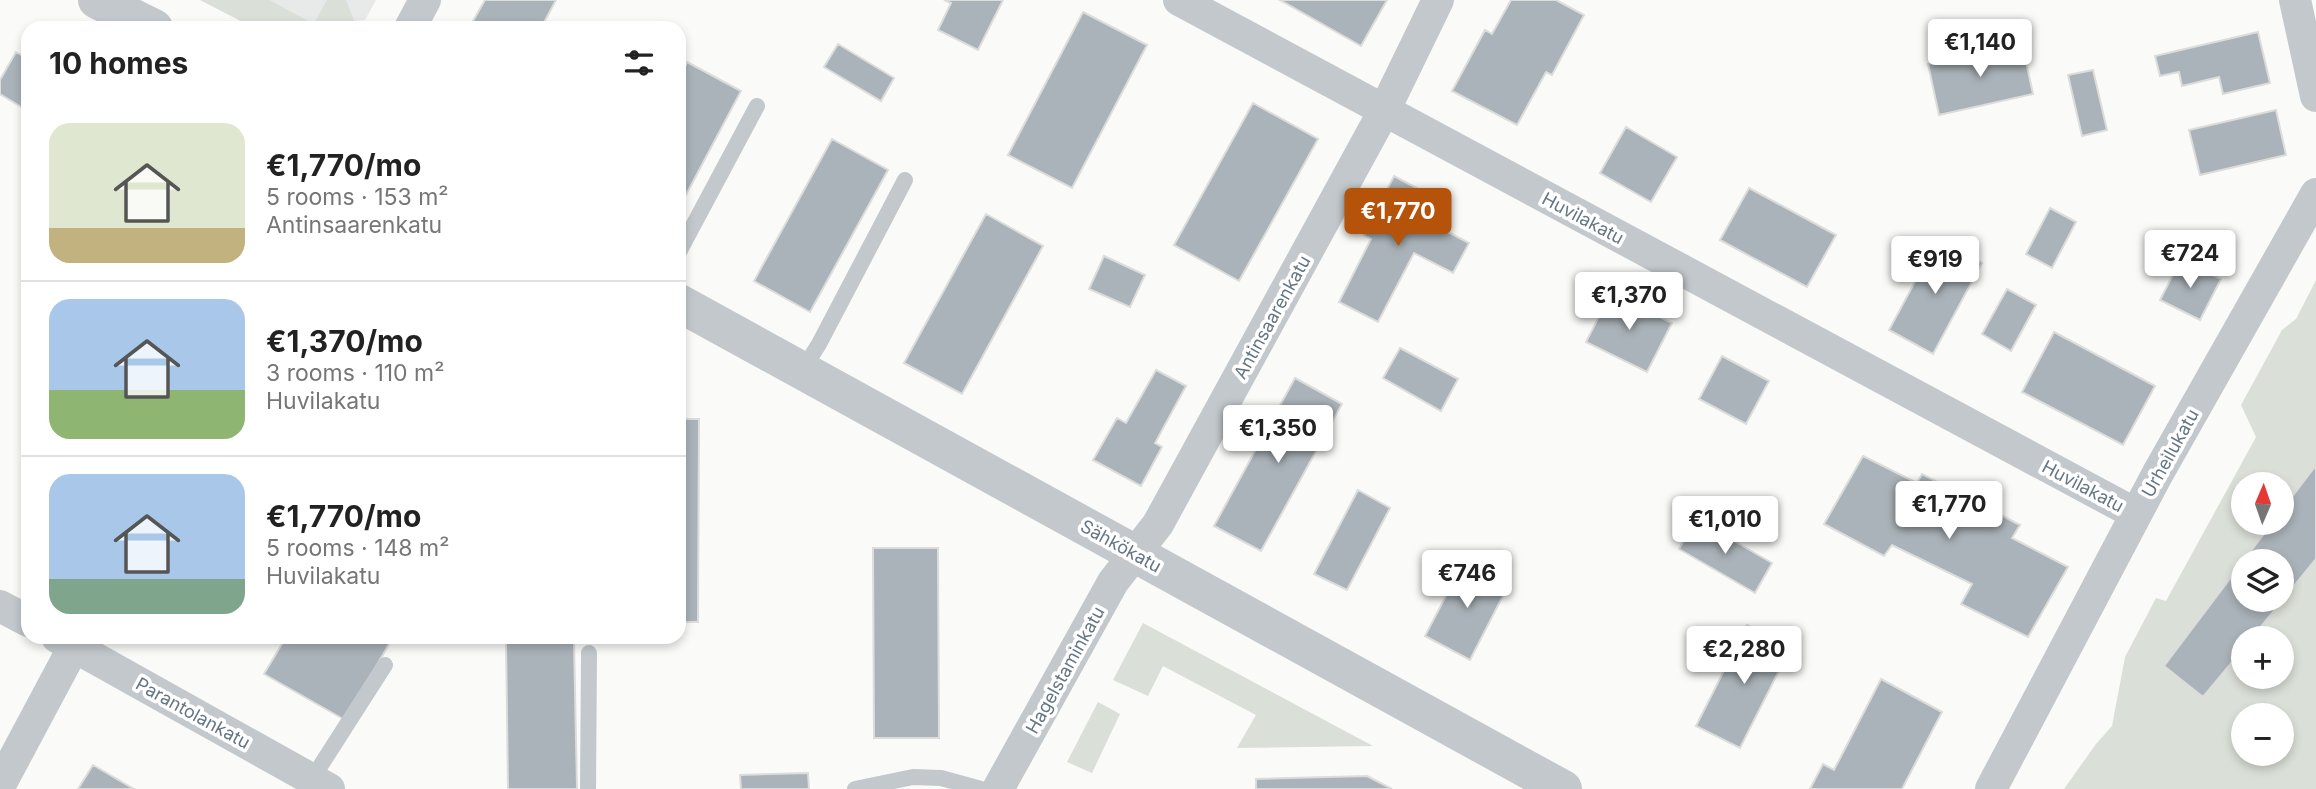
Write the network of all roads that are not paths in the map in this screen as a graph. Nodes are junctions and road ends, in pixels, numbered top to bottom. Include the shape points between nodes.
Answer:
1 (96, 0) edge
2 (425, 0) edge
3 (1179, 0) edge
4 (1438, 0) edge
5 (2295, 0) edge
6 (140, 21) edge
7 (414, 21) edge
8 (2316, 96) edge
9 (757, 106) dead end
10 (1384, 111) junction
11 (905, 180) dead end
12 (2316, 194) edge
13 (686, 239) edge
14 (686, 307) edge
15 (802, 371) junction
16 (2136, 514) junction
17 (1136, 554) junction
18 (0, 606) edge
19 (21, 617) edge
20 (68, 644) edge
21 (77, 644) edge
22 (589, 653) dead end
23 (385, 666) dead end
24 (320, 784) edge
25 (0, 785) edge
26 (588, 789) edge
27 (855, 789) edge
28 (981, 789) edge
29 (998, 789) edge
30 (1563, 789) edge
31 (1991, 789) edge

1 - 6 street
2 - 7 street
3 - 10 street, Huvilakatu
4 - 10 street, Antinsaarenkatu
5 - 8 street
9 - 13 lane
10 - 16 street, Huvilakatu
10 - 17 street, Antinsaarenkatu via 1158,524
11 - 15 lane
12 - 16 street, Urheilukatu
14 - 15 street, Sähkökatu
15 - 17 street, Sähkökatu
16 - 31 street, Urheilukatu
17 - 29 street, Hagelstaminkatu via 1113,582
17 - 30 street, Sähkökatu
18 - 19 street
20 - 25 street
21 - 24 street, Parantolankatu
22 - 26 lane
23 - 24 lane
27 - 28 lane via 913,776

